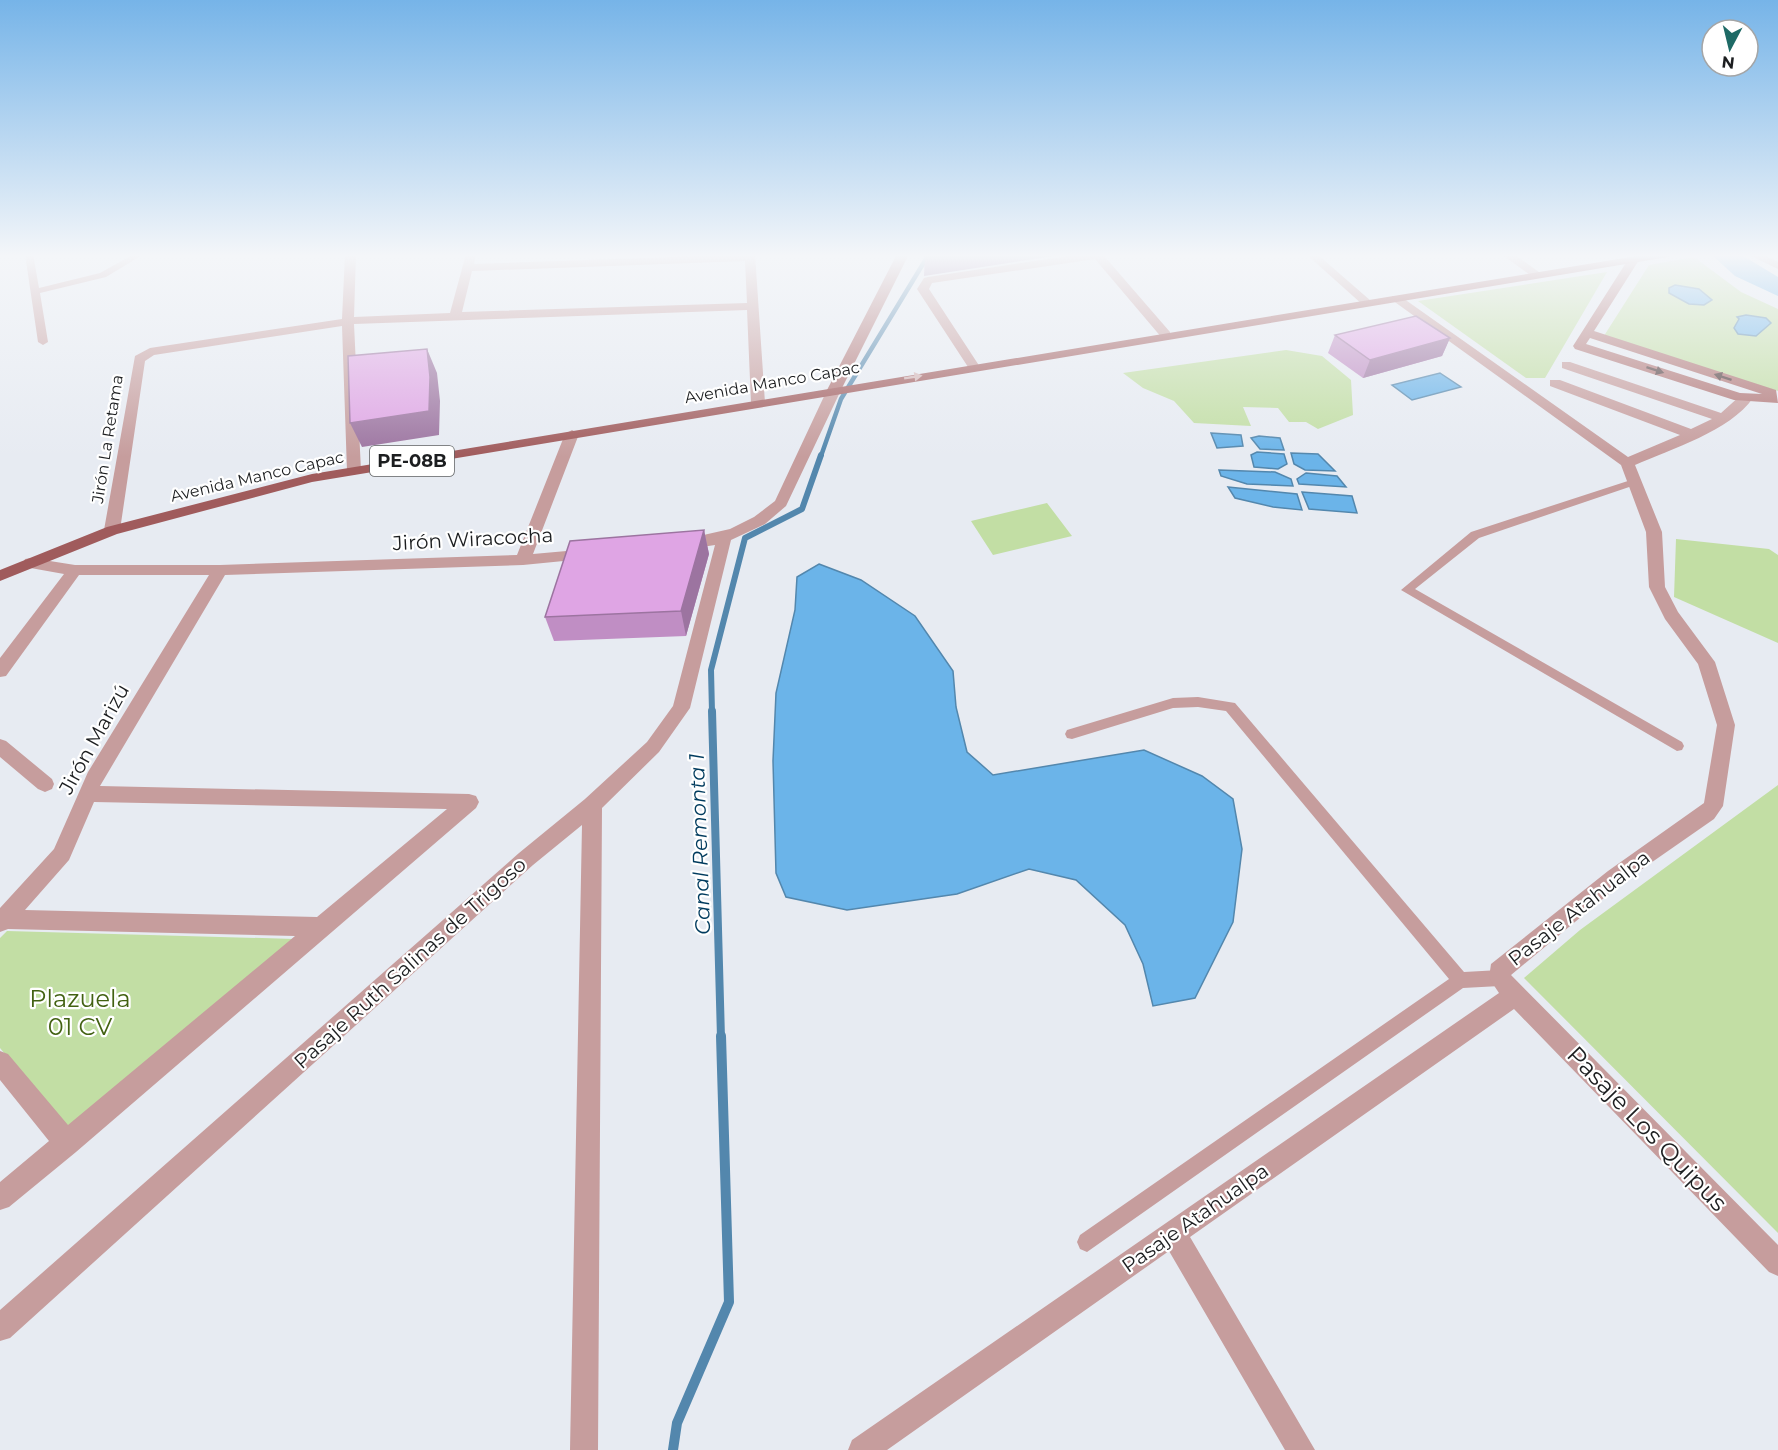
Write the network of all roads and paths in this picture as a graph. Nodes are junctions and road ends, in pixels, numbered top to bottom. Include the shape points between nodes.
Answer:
1 (348, 321) edge
2 (40, 322) edge
3 (343, 322) edge
4 (754, 322) edge
5 (873, 322) edge
6 (944, 322) edge
7 (1154, 322) edge
8 (1253, 322) edge
9 (1429, 322) edge
10 (1595, 322) edge
11 (1588, 333) junction
12 (1166, 336) junction
13 (43, 342) dead end
14 (1579, 346) junction
15 (1566, 365) junction
16 (974, 367) junction
17 (1555, 383) junction
18 (844, 388) junction
19 (1746, 398) junction
20 (1778, 398) edge
21 (758, 402) junction
22 (1543, 403) junction
23 (1723, 418) junction
24 (572, 434) junction
25 (1691, 434) junction
26 (354, 471) junction
27 (1631, 473) junction
28 (112, 530) junction
29 (724, 538) junction
30 (662, 546) edge
31 (604, 552) edge
32 (523, 560) junction
33 (31, 563) junction
34 (75, 570) junction
35 (220, 570) junction
36 (0, 576) edge
37 (0, 671) edge
38 (1072, 734) dead end
39 (0, 746) edge
40 (1677, 746) dead end
41 (45, 784) dead end
42 (87, 794) junction
43 (592, 805) junction
44 (2, 921) edge
45 (318, 927) junction
46 (1460, 980) junction
47 (1508, 987) junction
48 (0, 1062) edge
49 (67, 1143) junction
50 (0, 1198) edge
51 (1173, 1233) junction
52 (1087, 1242) dead end
53 (1778, 1263) edge
54 (0, 1328) edge
55 (584, 1450) edge
56 (862, 1450) edge
57 (1300, 1450) edge

1 - 26 street
2 - 13 lane
3 - 28 street, Jirón La Retama via 159,349 143,355 137,371
4 - 21 street
5 - 18 main road
6 - 16 street
7 - 12 street
8 - 12 main road, Avenida Manco Capac / PE-08B
9 - 22 street
10 - 11 main road
11 - 14 main road
20 -> 11 main road
12 - 16 main road, Avenida Manco Capac / PE-08B
14 - 15 street
14 -> 19 main road
15 - 17 street
15 - 23 street
18 -> 16 main road, Avenida Manco Capac / PE-08B
17 - 22 street
17 - 25 street
18 - 21 main road, Avenida Manco Capac / PE-08B
18 - 29 street via 781,503 750,528
19 - 20 main road
19 - 23 street via 1744,405
21 - 24 main road, Avenida Manco Capac / PE-08B
22 - 27 street
23 - 25 street
24 - 26 main road, Avenida Manco Capac / PE-08B
24 - 32 street
25 - 27 street
26 - 28 main road, Avenida Manco Capac / PE-08B via 312,478
27 - 40 lane via 1474,535 1407,590
27 - 47 street, Pasaje Atahualpa via 1654,532 1657,587 1671,615 1706,662 1726,725 1716,798 1707,813 1615,877 1498,971
28 - 33 main road, Avenida Manco Capac / PE-08B
29 - 30 street
29 - 43 street, Pasaje Ruth Salinas de Trigoso via 681,708 653,747
31 - 32 street, Jirón Wiracocha
32 - 35 street, Jirón Wiracocha
33 - 34 street, Jirón Wiracocha
33 - 36 main road, Avenida Manco Capac / PE-08B
34 - 35 street, Jirón Wiracocha
34 - 37 street
35 - 42 street, Jirón Marizú
38 - 46 lane via 1173,703 1230,707
39 - 41 street
42 - 44 street, Jirón Marizú via 62,854
42 - 45 street via 469,802
43 - 54 street, Pasaje Ruth Salinas de Trigoso via 526,859
43 - 55 street
44 - 45 street
45 - 49 street
46 - 47 lane
46 - 52 lane
47 - 51 street, Pasaje Atahualpa
47 - 53 street, Pasaje Los Quipus
48 - 49 street
49 - 50 street
51 - 56 street, Pasaje Atahualpa
51 - 57 street

